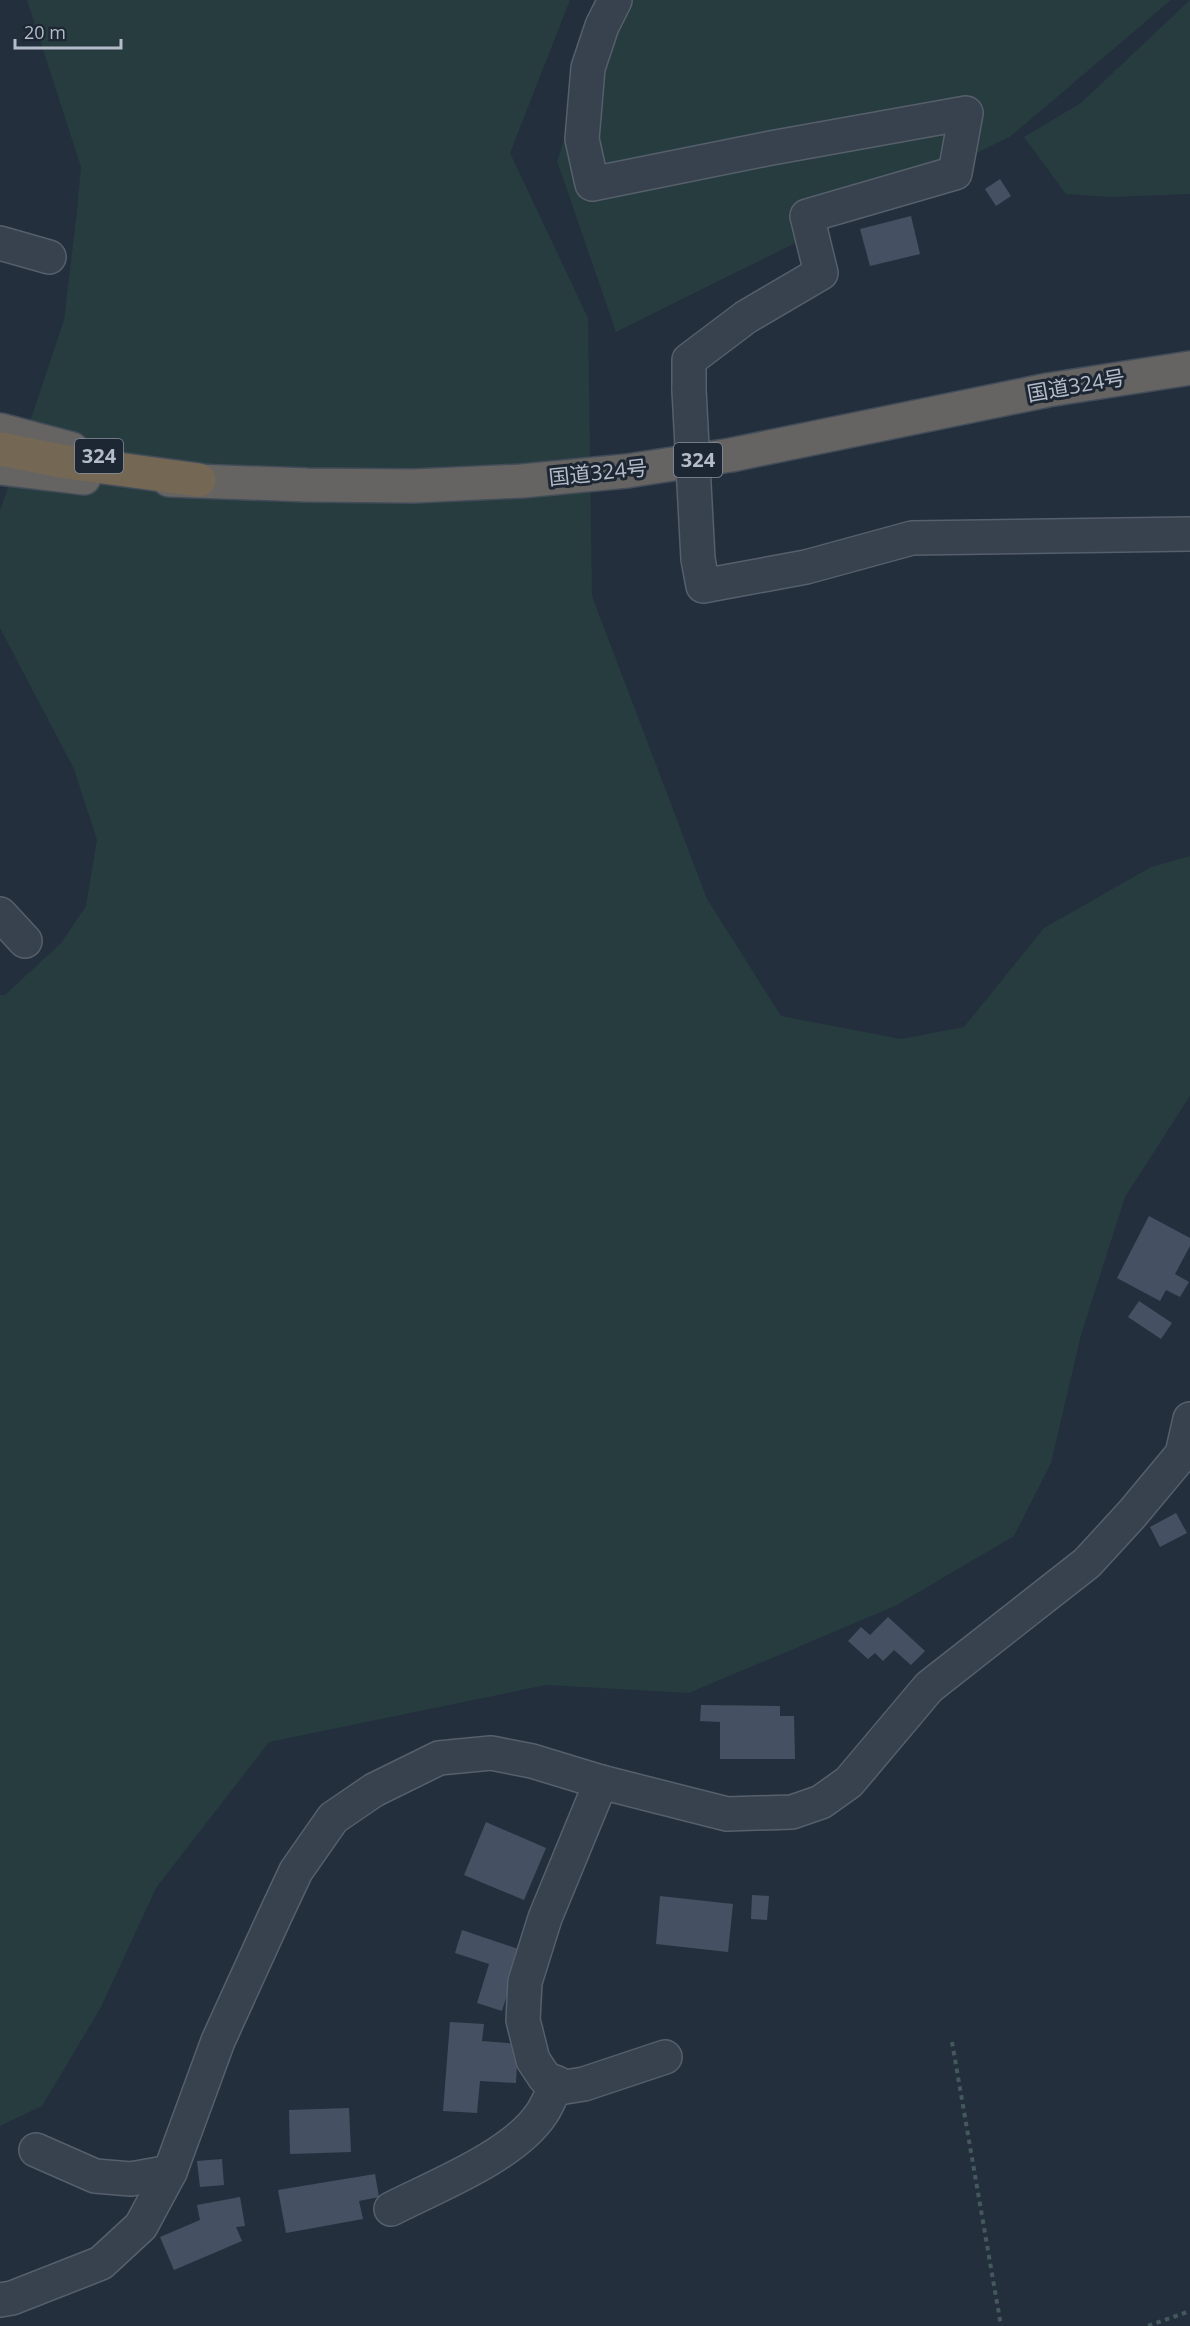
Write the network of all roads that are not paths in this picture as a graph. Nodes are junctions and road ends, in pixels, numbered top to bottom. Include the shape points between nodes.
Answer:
1 (615, 0) edge
2 (0, 243) edge
3 (49, 257) dead end
4 (1190, 368) edge
5 (0, 430) edge
6 (0, 449) edge
7 (0, 468) edge
8 (199, 480) junction
9 (1190, 534) edge
10 (0, 914) edge
11 (25, 941) dead end
12 (1190, 1419) edge
13 (601, 1782) junction
14 (665, 2057) dead end
15 (556, 2083) junction
16 (36, 2150) dead end
17 (170, 2172) junction
18 (391, 2209) dead end
19 (0, 2300) edge

1 - 9 street, bridge via 588,68 582,139 592,184 966,113 955,173 807,216 821,273 746,317 688,360 698,559 703,586 806,567 912,538
2 - 3 street
4 - 8 highway, 国道324号 / 324 via 1048,390 731,455 627,471 414,486
5 - 8 highway, 324
6 - 8 highway, 国道324号 / 324
7 - 8 highway, 324 via 70,478
10 - 11 street
12 - 13 street via 1182,1454 1087,1563 929,1687 849,1782 821,1802 792,1812 727,1814
13 - 15 street via 545,1918 525,1982 522,2020 533,2060 545,2078
13 - 17 street via 531,1761 490,1754 439,1758 374,1790 333,1818 296,1871 218,2041
14 - 15 street via 584,2084 565,2087
15 - 18 street via 542,2113 523,2134 486,2161
16 - 17 street via 95,2176 131,2179
17 - 19 street via 141,2226 101,2263

